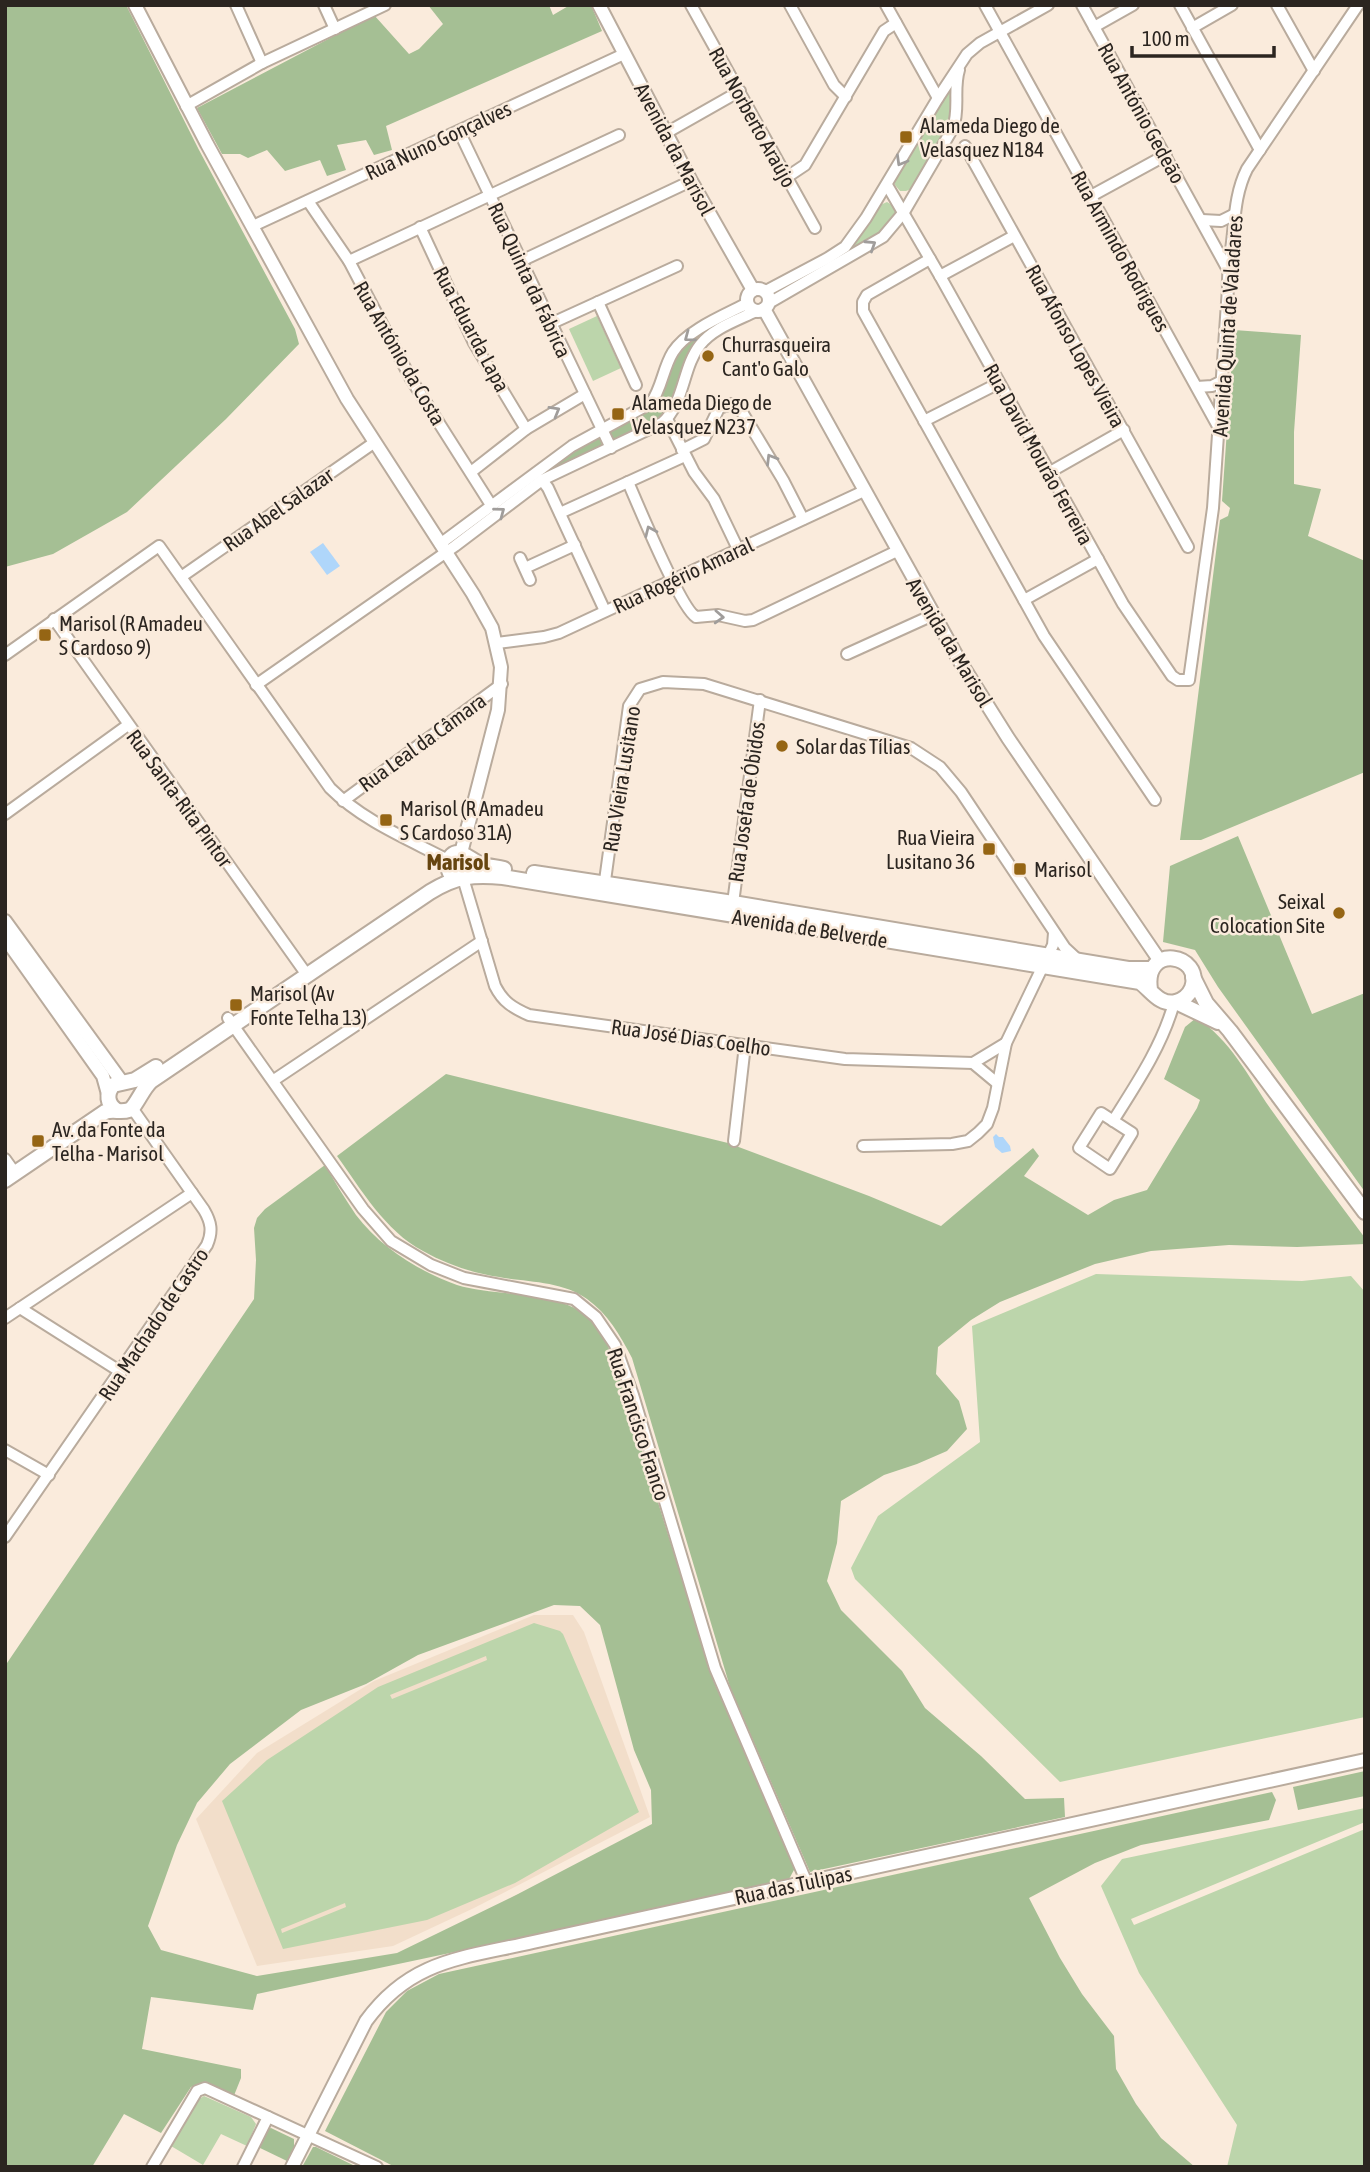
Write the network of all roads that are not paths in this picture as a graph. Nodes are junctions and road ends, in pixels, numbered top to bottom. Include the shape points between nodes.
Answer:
1 (135, 5) edge
2 (236, 5) edge
3 (324, 5) edge
4 (385, 5) edge
5 (599, 5) edge
6 (691, 5) edge
7 (790, 5) edge
8 (886, 5) edge
9 (985, 5) edge
10 (1048, 5) edge
11 (1082, 5) edge
12 (1133, 5) edge
13 (1180, 5) edge
14 (1232, 5) edge
15 (1277, 5) edge
16 (1358, 5) edge
17 (896, 23) junction
18 (1094, 27) junction
19 (1192, 28) junction
20 (335, 29) junction
21 (1000, 32) junction
22 (624, 54) junction
23 (962, 61) junction
24 (262, 63) junction
25 (1314, 71) junction
26 (740, 91) junction
27 (846, 97) junction
28 (938, 98) junction
29 (186, 106) junction
30 (459, 131) junction
31 (666, 133) junction
32 (619, 135) dead end
33 (965, 146) dead end
34 (1260, 150) junction
35 (1166, 155) junction
36 (787, 177) junction
37 (691, 181) junction
38 (887, 185) junction
39 (490, 196) junction
40 (1091, 196) junction
41 (308, 201) junction
42 (904, 212) junction
43 (1235, 214) junction
44 (1202, 220) junction
45 (253, 226) junction
46 (420, 227) junction
47 (816, 228) dead end
48 (1014, 236) junction
49 (930, 259) junction
50 (349, 261) junction
51 (521, 261) junction
52 (677, 266) dead end
53 (1227, 268) junction
54 (940, 276) junction
55 (759, 301) junction
56 (598, 302) junction
57 (550, 324) junction
58 (1222, 381) junction
59 (999, 383) junction
60 (636, 385) dead end
61 (1197, 387) junction
62 (585, 394) junction
63 (667, 419) junction
64 (924, 421) junction
65 (1219, 428) junction
66 (526, 429) junction
67 (601, 429) junction
68 (1124, 430) junction
69 (375, 442) junction
70 (611, 448) junction
71 (683, 453) junction
72 (471, 472) junction
73 (1050, 472) junction
74 (542, 480) junction
75 (628, 482) junction
76 (864, 491) junction
77 (491, 505) junction
78 (560, 513) junction
79 (803, 519) junction
80 (575, 545) junction
81 (443, 547) junction
82 (1188, 547) dead end
83 (738, 549) junction
84 (897, 551) junction
85 (1098, 559) junction
86 (181, 577) junction
87 (530, 580) dead end
88 (672, 580) junction
89 (1024, 600) junction
90 (605, 611) junction
91 (933, 615) junction
92 (54, 620) junction
93 (497, 643) junction
94 (847, 654) dead end
95 (5, 655) edge
96 (1189, 680) joint
97 (502, 684) junction
98 (256, 685) junction
99 (760, 700) junction
100 (128, 725) junction
101 (1155, 800) dead end
102 (342, 801) junction
103 (5, 814) edge
104 (457, 859) junction
105 (462, 877) junction
106 (604, 889) junction
107 (733, 903) junction
108 (5, 921) edge
109 (1054, 933) junction
110 (5, 938) edge
111 (482, 941) junction
112 (1045, 961) junction
113 (1079, 961) junction
114 (1156, 965) junction
115 (304, 972) junction
116 (1193, 977) junction
117 (1150, 989) junction
118 (1175, 1002) junction
119 (231, 1021) junction
120 (1230, 1031) junction
121 (1006, 1043) junction
122 (745, 1045) junction
123 (973, 1063) junction
124 (274, 1080) junction
125 (124, 1082) junction
126 (997, 1083) junction
127 (108, 1095) junction
128 (134, 1104) junction
129 (116, 1110) junction
130 (1113, 1121) junction
131 (734, 1141) dead end
132 (863, 1146) dead end
133 (8, 1170) edge
134 (192, 1193) junction
135 (1365, 1212) edge
136 (20, 1308) junction
137 (5, 1318) edge
138 (121, 1372) junction
139 (5, 1450) edge
140 (49, 1475) junction
141 (5, 1537) edge
142 (1365, 1760) edge
143 (807, 1882) junction
144 (268, 2117) junction
145 (307, 2135) junction
146 (152, 2167) edge
147 (243, 2167) edge
148 (292, 2167) edge
149 (377, 2167) edge

1 - 29 street
2 - 24 street
3 - 20 street
4 - 20 street
5 - 22 street, Avenida da Marisol
6 - 26 street, Rua Norberto Araújo
7 - 27 street via 834,85
8 - 17 street
9 - 21 street, Rua Armindo Rodrigues
10 - 21 street
11 - 18 street, Rua António Gedeão
12 - 18 street
13 - 19 street
14 - 19 street
15 - 25 street
16 - 25 street, Avenida Quinta de Valadares
17 - 27 street via 884,31
17 - 28 street
18 - 35 street, Rua António Gedeão
19 - 34 street
20 - 24 street
21 - 23 street
21 - 40 street, Rua Armindo Rodrigues
22 - 30 street, Rua Nuno Gonçalves
22 - 31 street, Avenida da Marisol
23 - 28 street
23 - 42 street via 955,123
24 - 29 street
25 - 34 street, Avenida Quinta de Valadares
26 - 31 street
26 - 36 street, Rua Norberto Araújo
27 - 36 street via 805,165
28 -> 38 street
29 - 45 street
30 - 39 street, Rua Quinta da Fábrica
30 - 41 street, Rua Nuno Gonçalves
31 - 37 street, Avenida da Marisol
32 - 39 street
33 - 48 street, Rua Afonso Lopes Vieira
34 - 43 street, Avenida Quinta de Valadares via 1241,180
35 - 40 street
35 - 44 street, Rua António Gedeão
36 - 47 street, Rua Norberto Araújo
37 - 51 street
37 - 55 street, Avenida da Marisol
38 - 42 street, Rua David Mourão Ferreira
38 - 55 street via 845,247
39 - 46 street
39 - 51 street, Rua Quinta da Fábrica
40 - 61 street, Rua Armindo Rodrigues
41 - 45 street, Rua Nuno Gonçalves
41 - 50 street, Rua António da Costa
42 - 49 street, Rua David Mourão Ferreira
55 -> 42 street via 875,243
43 - 44 street via 1221,221
43 - 53 street, Avenida Quinta de Valadares
44 - 53 street, Rua António Gedeão
45 - 69 street
46 - 50 street
46 - 66 street, Rua Eduarda Lapa via 474,343
48 - 54 street
48 - 68 street, Rua Afonso Lopes Vieira
49 - 54 street, Rua David Mourão Ferreira
49 - 64 street via 872,292 862,306
50 - 72 street, Rua António da Costa via 411,379
51 - 57 street, Rua Quinta da Fábrica
52 - 56 street
53 - 58 street, Avenida Quinta de Valadares
54 - 59 street, Rua David Mourão Ferreira
55 - 63 street via 701,344
55 -> 67 street via 684,340 673,352 651,403
55 - 76 street, Avenida da Marisol
56 - 57 street
56 - 60 street
57 - 62 street, Rua Quinta da Fábrica
58 - 61 street
58 - 65 street, Avenida Quinta de Valadares
59 - 64 street
59 - 73 street, Rua David Mourão Ferreira
61 - 65 street, Rua Armindo Rodrigues
66 -> 62 street
62 - 67 street, Rua Quinta da Fábrica
63 - 70 street
63 - 71 street
64 - 89 street
65 - 96 street, Avenida Quinta de Valadares via 1213,509
66 - 72 street
67 - 70 street, Rua Quinta da Fábrica
67 - 77 street
68 - 73 street
68 - 82 street, Rua Afonso Lopes Vieira
69 - 81 street
69 - 86 street, Rua Abel Salazar
70 - 74 street
71 - 75 street
79 -> 71 street via 738,407 719,408 704,439
71 - 83 street via 714,499
72 - 77 street, Rua António da Costa
73 - 85 street, Rua David Mourão Ferreira
74 - 78 street
81 -> 74 street via 455,546
75 - 78 street
88 -> 75 street
76 - 79 street, Rua Rogério Amaral
76 - 84 street, Avenida da Marisol
77 - 81 street
78 - 80 street
79 - 83 street, Rua Rogério Amaral
80 - 87 street via 522,563
80 - 90 street
81 - 93 street via 486,615
81 - 98 street
83 - 88 street, Rua Rogério Amaral
88 -> 84 street via 693,616 749,621
84 - 91 street, Avenida da Marisol
85 - 89 street
85 - 96 street, Rua David Mourão Ferreira via 1172,676
86 - 92 street via 159,546
86 - 98 street
88 - 90 street, Rua Rogério Amaral
89 - 101 street via 1057,657
90 - 93 street, Rua Rogério Amaral via 551,636
91 - 94 street
91 - 114 street, Avenida da Marisol
92 - 95 street
92 - 100 street, Rua Santa-Rita Pintor
93 - 97 street
97 - 102 street, Rua Leal da Câmara
97 - 104 street
98 - 102 street
99 - 106 street, Rua Vieira Lusitano via 704,684 663,682 640,689 629,706
99 - 107 street, Rua Josefa de Óbidos
99 - 109 street, Rua Vieira Lusitano via 911,748 940,767
100 - 103 street
100 - 115 street, Rua Santa-Rita Pintor
102 - 104 street
104 - 105 main road via 450,873
104 - 105 main road via 472,868
104 - 106 main road, Avenida de Belverde
104 - 115 main road
105 - 106 main road, Avenida de Belverde
105 - 111 street, Rua José Dias Coelho
105 - 115 main road via 430,892
106 - 107 main road, Avenida de Belverde
106 - 112 main road, Avenida de Belverde
107 - 112 main road, Avenida de Belverde
108 - 125 street
109 - 112 street
109 - 113 street, Rua Vieira Lusitano
110 - 127 street via 103,1076
111 - 122 street, Rua José Dias Coelho via 502,998 529,1015
111 - 124 street
112 - 113 main road, Avenida de Belverde
112 - 117 main road, Avenida de Belverde via 1140,982
112 - 121 street
113 - 114 main road, Avenida de Belverde via 1128,969
114 - 116 main road, Avenida de Belverde via 1172,958 1184,962
114 - 117 main road
115 - 119 main road
116 - 118 main road via 1189,993
116 - 120 main road via 1206,1003
117 - 118 main road, Avenida de Belverde via 1160,1000
118 - 120 main road, Avenida de Belverde
118 - 130 street via 1152,1058
119 - 124 street, Rua Francisco Franco
119 - 125 main road via 141,1077
119 - 128 main road via 150,1081
120 - 135 main road
121 - 123 street
121 - 126 street
122 - 123 street, Rua José Dias Coelho via 845,1059
122 - 131 street
123 - 126 street
124 - 143 street, Rua Francisco Franco via 363,1209 391,1241 464,1278 574,1299 596,1317 615,1345 716,1668
125 - 127 main road via 113,1086
125 - 128 main road via 135,1089
126 - 132 street via 987,1124 968,1141
127 - 129 main road
127 - 133 main road
128 - 129 main road via 127,1111
128 - 134 street, Rua Machado de Castro
129 - 133 main road via 105,1112
130 - 130 street via 1132,1133 1110,1169 1079,1148 1101,1113
134 - 136 street
134 - 138 street, Rua Machado de Castro via 209,1218 211,1236
136 - 137 street
136 - 138 street
138 - 140 street, Rua Machado de Castro
139 - 140 street
140 - 141 street, Rua Machado de Castro
142 - 143 street, Rua das Tulipas
143 - 145 street, Rua das Tulipas via 428,1968 400,1984 366,2021
144 - 145 street
144 - 146 street via 205,2088 197,2091
144 - 147 street
145 - 148 street, Rua das Tulipas
145 - 149 street

